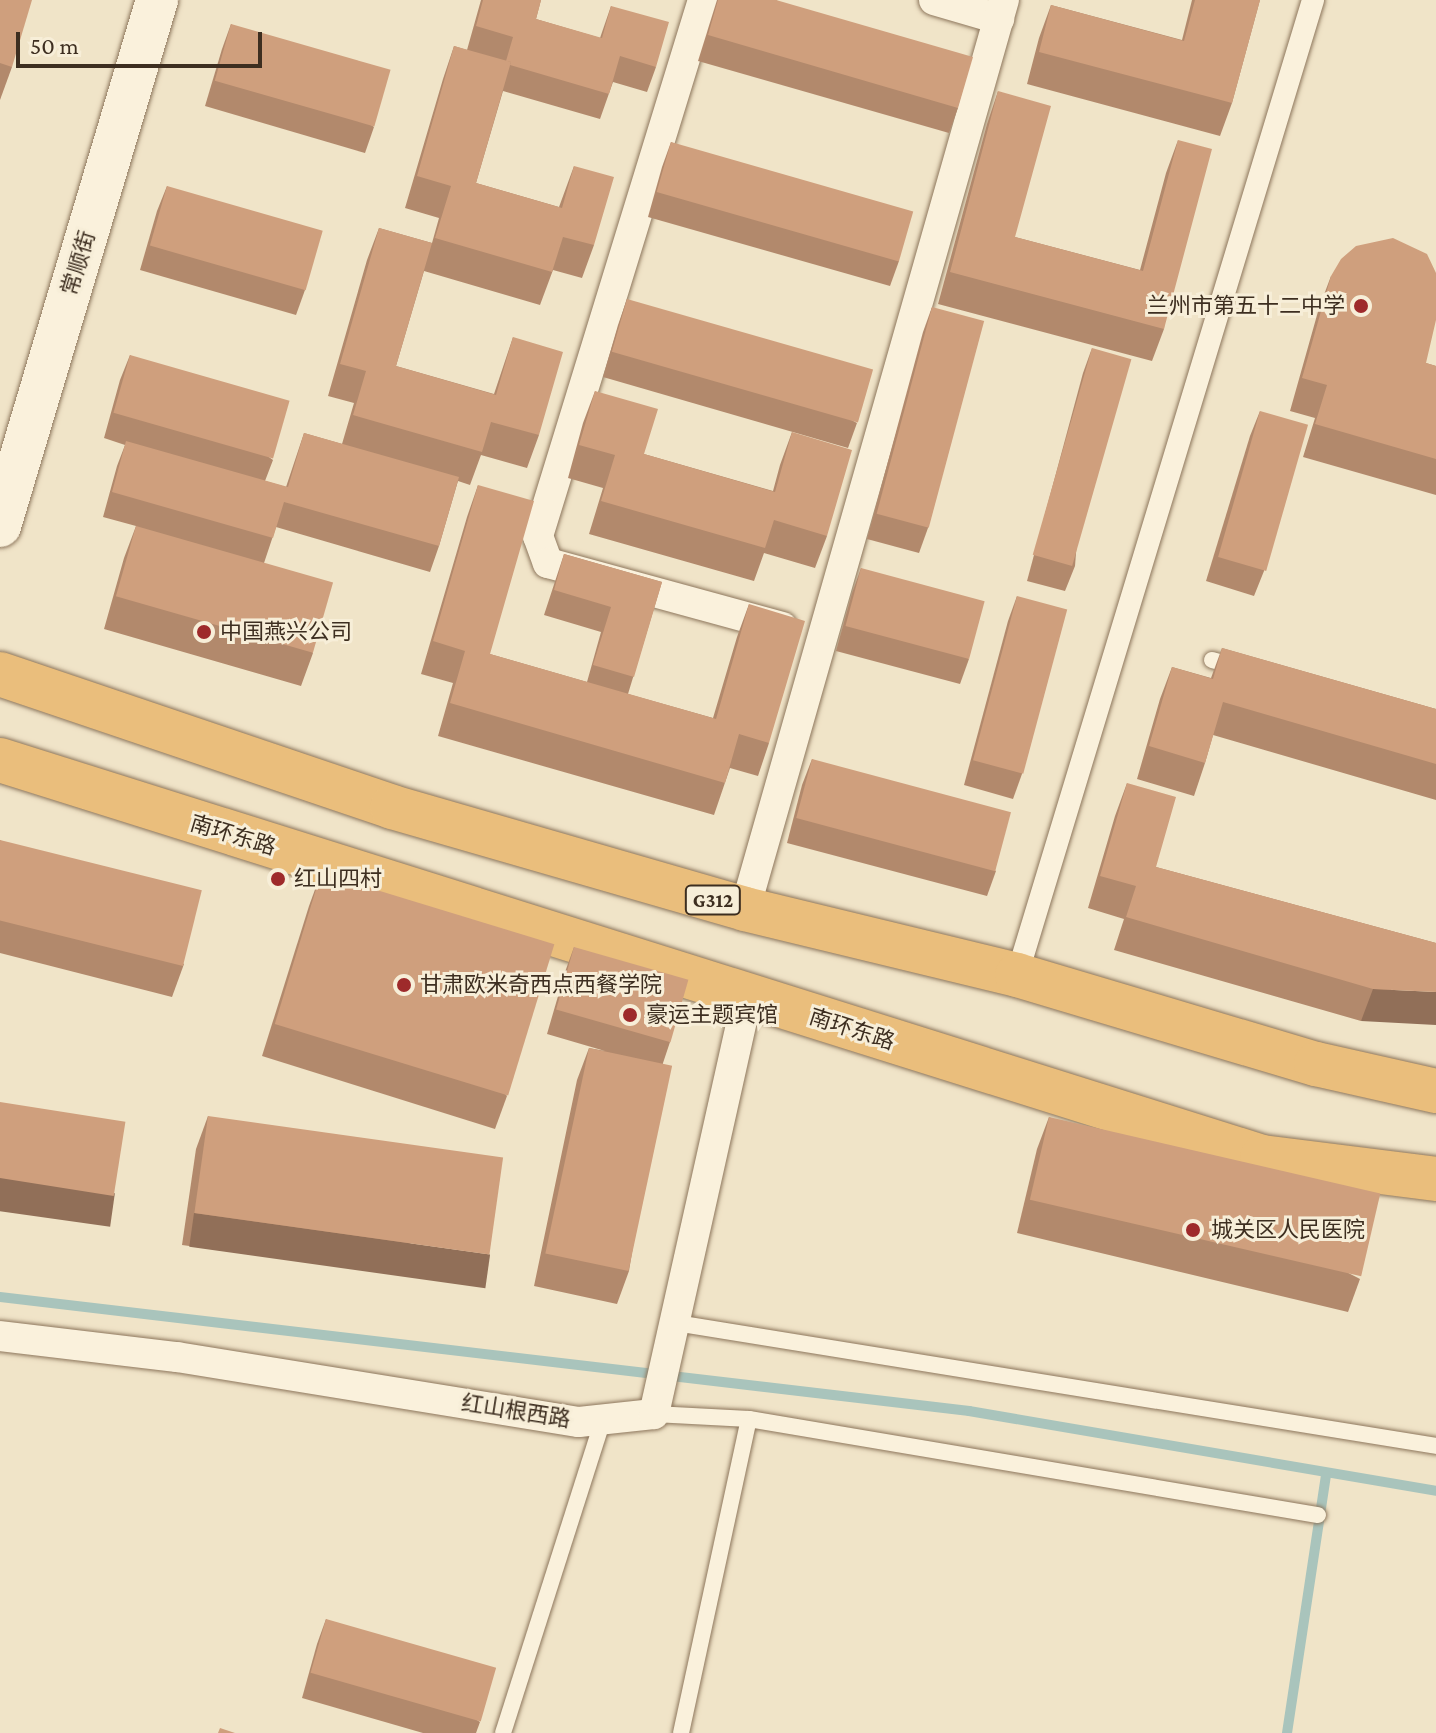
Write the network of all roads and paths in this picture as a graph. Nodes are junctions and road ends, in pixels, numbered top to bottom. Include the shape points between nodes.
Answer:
1 (157, 0) edge
2 (703, 0) edge
3 (934, 0) edge
4 (1313, 0) edge
5 (1001, 10) edge
6 (0, 526) edge
7 (822, 638) junction
8 (1212, 660) dead end
9 (1257, 672) edge
10 (0, 674) edge
11 (0, 760) edge
12 (745, 909) junction
13 (1017, 975) junction
14 (748, 995) junction
15 (1436, 1091) edge
16 (1436, 1179) edge
17 (676, 1323) junction
18 (0, 1336) edge
19 (661, 1385) junction
20 (603, 1419) junction
21 (749, 1419) junction
22 (1436, 1446) edge
23 (1318, 1515) dead end
24 (503, 1733) edge
25 (681, 1733) edge

1 - 6 main road, 常顺街
2 - 7 street via 538,536 548,563
3 - 5 street
4 - 13 street
5 - 7 street
7 - 12 street
8 - 9 lane
10 - 12 highway, G312 via 392,807
11 - 14 highway, 南环东路
12 - 13 highway, G312
13 - 15 highway, G312 via 1316,1064
14 - 16 highway, 南环东路 via 1262,1157
14 - 17 street
17 - 19 street
17 - 22 lane
18 - 20 street, 红山根西路 via 177,1357 579,1422
19 - 20 street, 红山根西路
19 - 21 lane
20 - 24 lane
21 - 23 lane
21 - 25 lane

